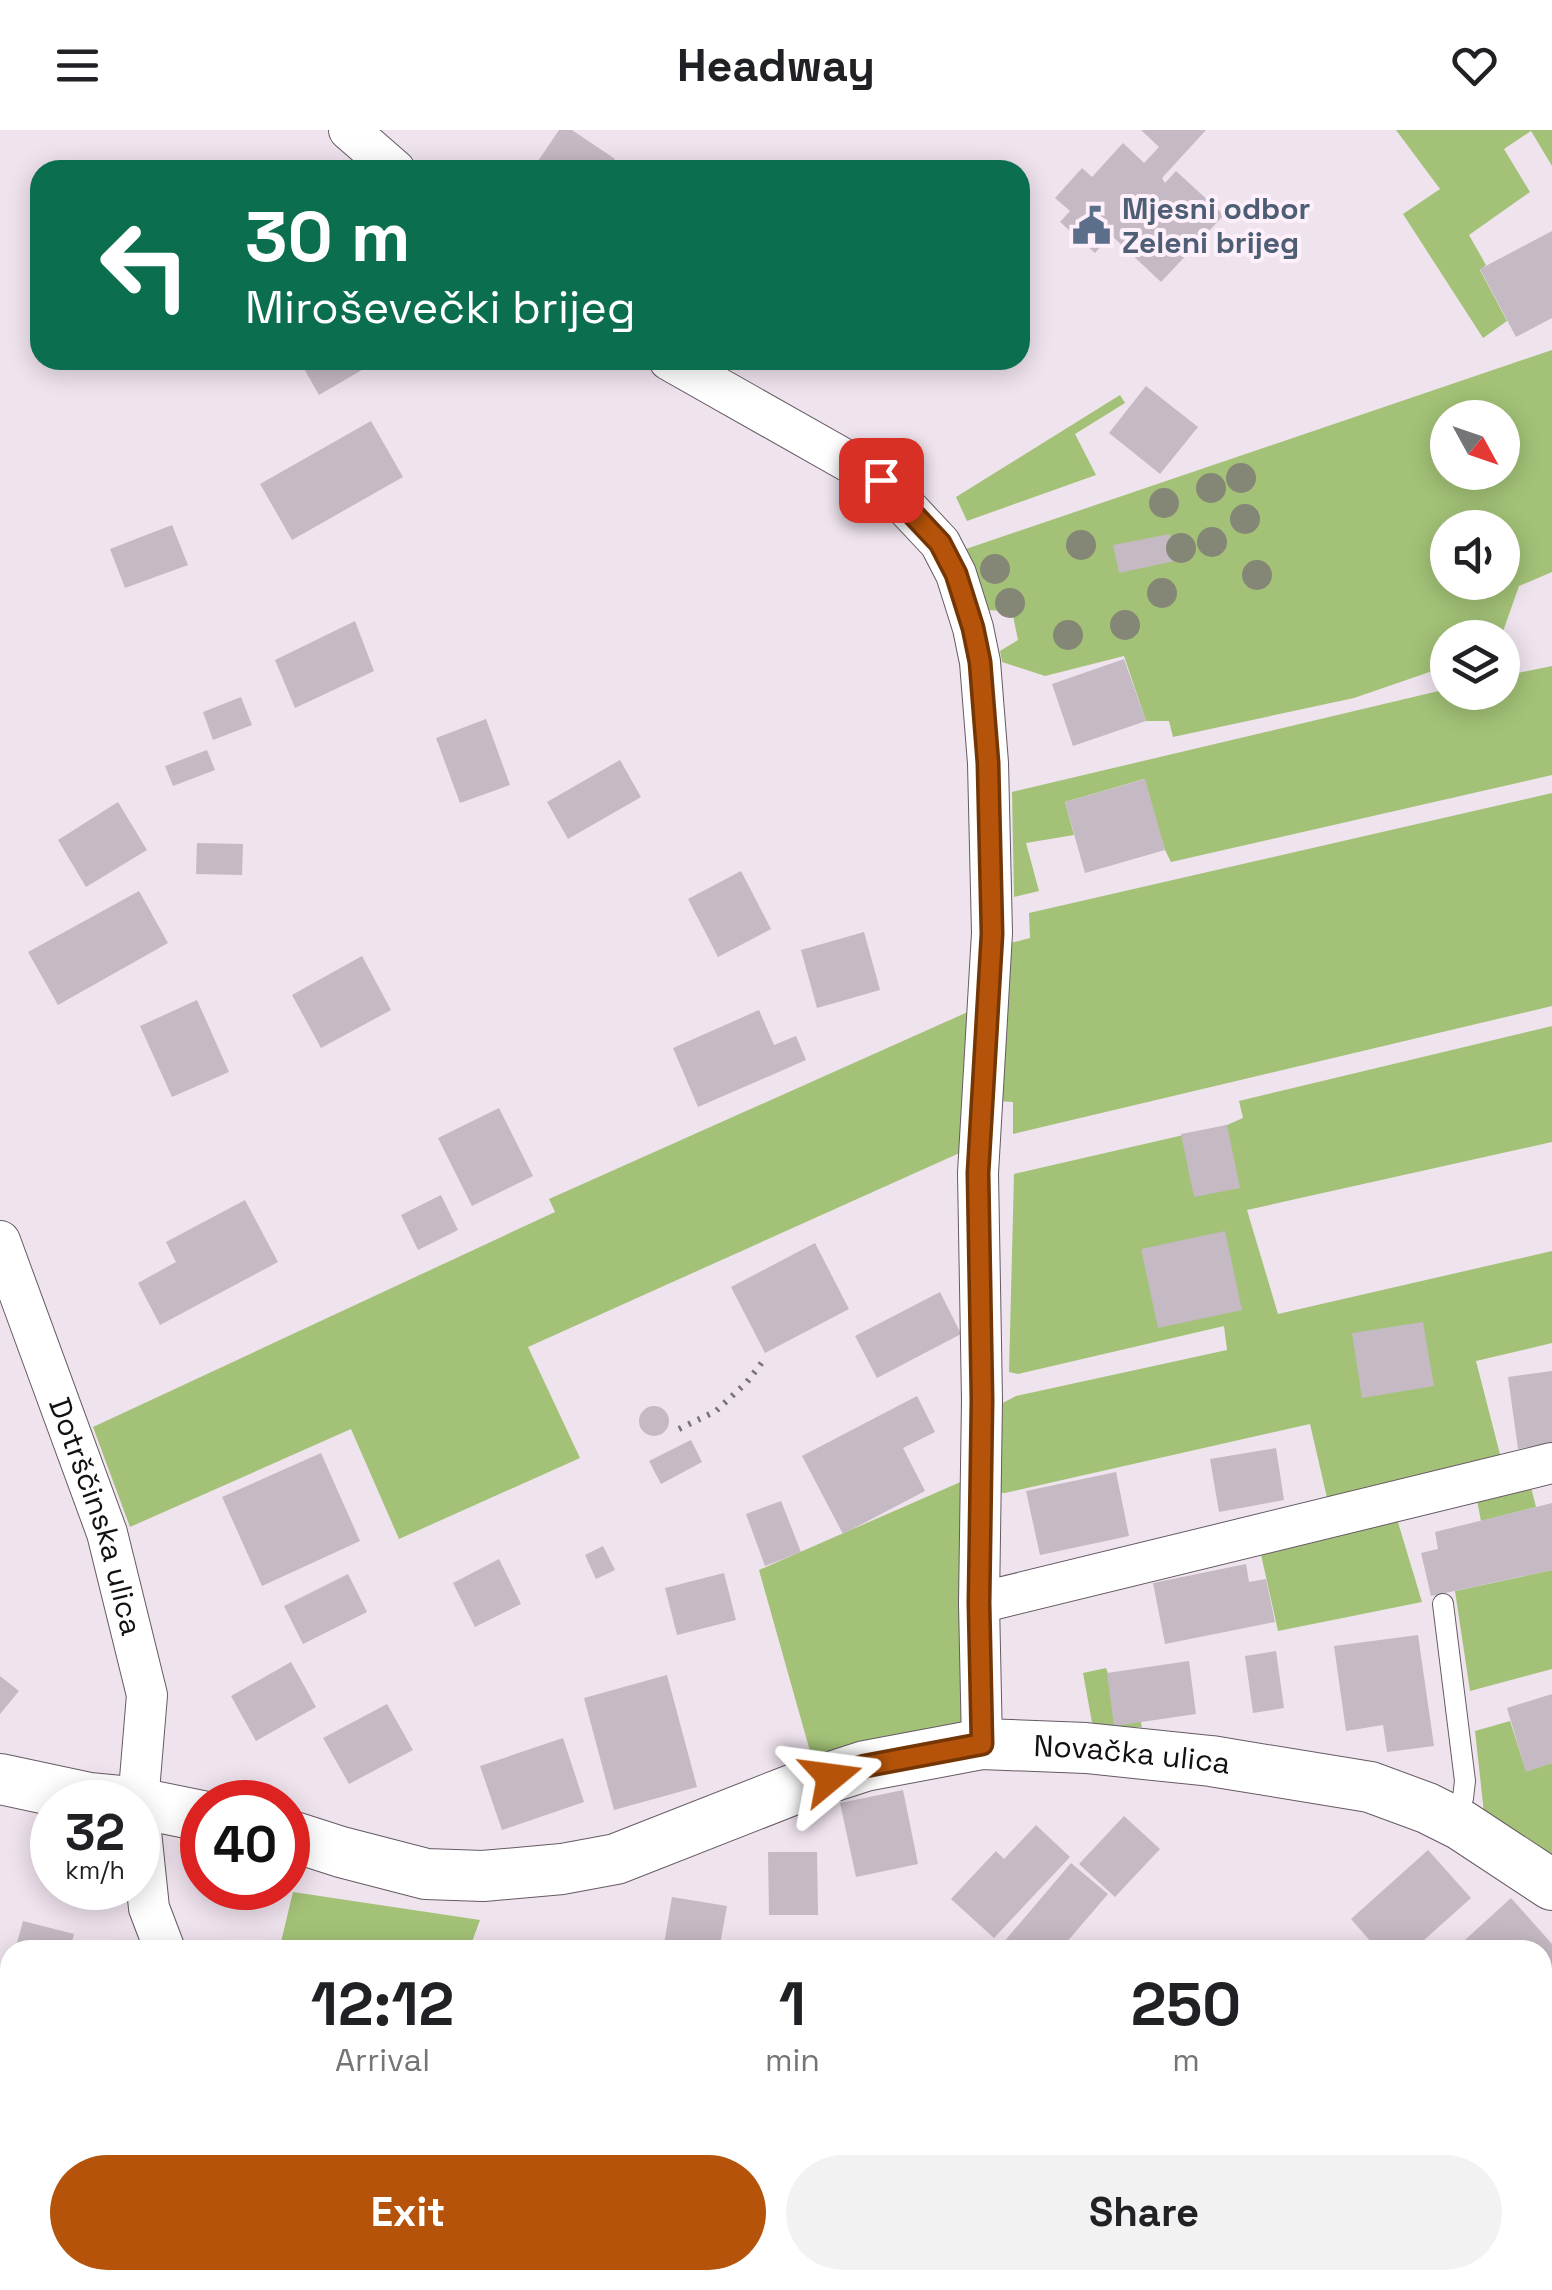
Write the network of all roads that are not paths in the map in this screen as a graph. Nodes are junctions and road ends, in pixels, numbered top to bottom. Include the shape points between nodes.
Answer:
1 (350, 130) edge
2 (384, 160) edge
3 (687, 370) edge
4 (0, 1241) edge
5 (1552, 1463) edge
6 (979, 1603) junction
7 (1443, 1604) dead end
8 (982, 1744) junction
9 (0, 1779) edge
10 (140, 1780) edge
11 (30, 1785) edge
12 (1452, 1820) junction
13 (310, 1842) edge
14 (1552, 1886) edge
15 (150, 1910) edge
16 (161, 1940) edge

1 - 2 street
3 - 6 street via 881,480 940,543 973,628 988,763 992,934 978,1173
4 - 10 street, Dotrščinska ulica via 107,1533 147,1695
5 - 6 street
6 - 8 street
7 - 12 lane via 1465,1781
8 - 12 street, Novačka ulica via 1250,1767 1370,1787
8 - 13 street, Novačka ulica via 865,1766 616,1859 562,1869 426,1874
9 - 11 street
12 - 14 street, Novačka ulica
15 - 16 street, Dotrščinska ulica

